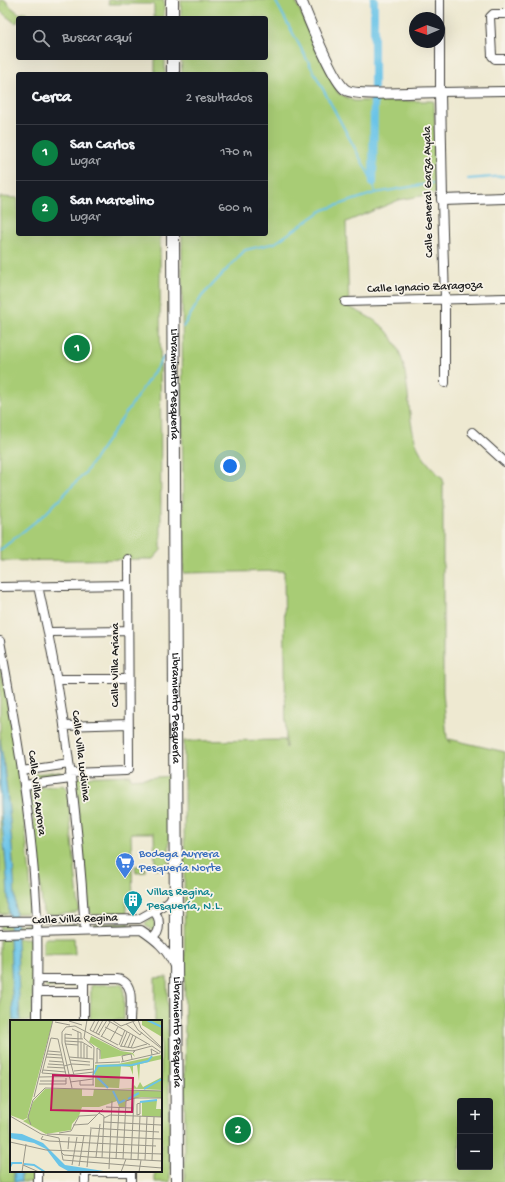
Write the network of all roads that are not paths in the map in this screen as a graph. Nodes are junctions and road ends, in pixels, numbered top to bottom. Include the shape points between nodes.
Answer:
1 (172, 0) edge
2 (301, 0) edge
3 (440, 0) edge
4 (505, 14) edge
5 (172, 16) edge
6 (505, 59) edge
7 (172, 60) edge
8 (173, 72) edge
9 (505, 91) edge
10 (440, 92) junction
11 (505, 198) edge
12 (442, 200) junction
13 (173, 236) edge
14 (505, 298) edge
15 (445, 299) junction
16 (345, 302) dead end
17 (445, 383) dead end
18 (472, 432) dead end
19 (505, 462) edge
20 (128, 559) dead end
21 (128, 584) junction
22 (38, 586) junction
23 (0, 587) edge
24 (128, 631) junction
25 (49, 632) junction
26 (0, 641) edge
27 (128, 678) junction
28 (57, 679) junction
29 (128, 724) junction
30 (64, 726) junction
31 (22, 771) junction
32 (70, 772) junction
33 (24, 784) junction
34 (177, 888) junction
35 (164, 905) junction
36 (150, 914) junction
37 (177, 918) junction
38 (84, 920) junction
39 (0, 921) edge
40 (37, 927) junction
41 (85, 931) junction
42 (0, 934) edge
43 (177, 935) junction
44 (150, 936) junction
45 (162, 946) junction
46 (176, 974) junction
47 (84, 979) junction
48 (38, 986) junction
49 (84, 992) junction
50 (37, 1020) edge
51 (84, 1020) edge
52 (130, 1020) edge
53 (177, 1182) edge

1 - 5 main road
2 - 10 street via 330,66 344,90 360,94
3 - 10 street, Calle General Garza Ayala
4 - 6 street via 493,14 490,17 492,56 495,59
7 - 8 main road
9 - 10 street
10 - 12 street, Calle General Garza Ayala
11 - 12 street
12 - 15 street, Calle General Garza Ayala
13 - 34 main road, Libramiento Pesquería
14 - 15 street, Calle Ignacio Zaragoza
15 - 16 street, Calle Ignacio Zaragoza
15 - 17 street, Calle General Garza Ayala
18 - 19 street
20 - 21 street, Calle Villa Ariana
21 - 22 street
21 - 24 street, Calle Villa Ariana
22 - 23 street
22 - 25 street, Calle Villa Ludivina
24 - 25 street
24 - 27 street, Calle Villa Ariana
25 - 28 street, Calle Villa Ludivina
26 - 31 street, Calle Villa Aurora
27 - 28 street
27 - 29 street, Calle Villa Ariana
28 - 30 street, Calle Villa Ludivina
29 - 30 street
29 - 32 street, Calle Villa Ariana via 128,770
30 - 32 street, Calle Villa Ludivina
31 - 32 street
31 - 33 street, Calle Villa Aurora
32 - 33 street
32 - 38 street, Calle Villa Ludivina
33 - 40 street, Calle Villa Aurora
34 - 35 street, Calle Villa Regina
34 - 37 main road, Libramiento Pesquería
35 - 36 street, Calle Villa Regina
35 - 37 street via 172,906
36 - 38 street, Calle Villa Regina via 139,919
36 - 44 street via 141,924 141,928
36 - 44 street via 156,914 158,917 158,932 157,935
37 - 43 main road, Libramiento Pesquería
38 - 40 street, Calle Villa Regina
38 - 41 street, Calle Villa Ludivina
39 - 40 street, Calle Villa Regina via 23,921
40 - 41 street, Calle Villa Regina
40 - 42 street, Calle Villa Regina via 22,934
40 - 48 street, Calle Villa Aurora
41 - 44 street, Calle Villa Regina via 139,930
43 - 45 street via 170,946
43 - 46 main road, Libramiento Pesquería
44 - 45 street
45 - 46 street via 171,958
46 - 53 main road, Libramiento Pesquería
47 - 48 street
47 - 49 street
47 - 52 street via 120,979 127,984 130,990
48 - 49 street
48 - 50 street, Calle Villa Aurora
49 - 51 street

